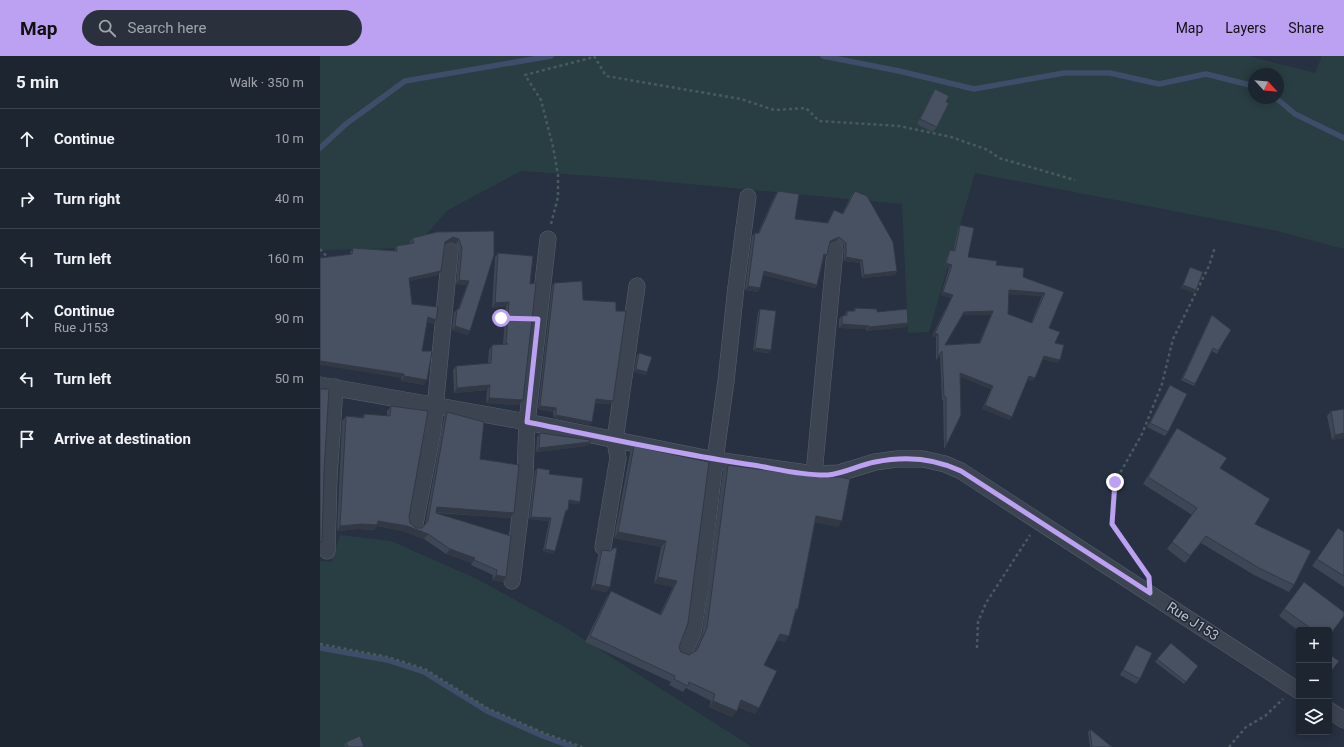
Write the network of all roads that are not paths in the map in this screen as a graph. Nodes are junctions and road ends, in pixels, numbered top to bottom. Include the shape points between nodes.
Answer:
1 (748, 197) dead end
2 (548, 239) road end
3 (835, 250) dead end
4 (450, 251) dead end
5 (637, 286) dead end
6 (327, 386) edge
7 (436, 406) junction
8 (527, 422) junction
9 (615, 440) junction
10 (715, 460) junction
11 (814, 474) junction
12 (415, 524) dead end
13 (603, 547) dead end
14 (327, 551) dead end
15 (512, 581) dead end
16 (684, 652) edge
17 (1296, 689) edge
18 (1332, 712) edge
19 (1344, 720) edge

1 - 10 street
2 - 8 street
3 - 11 street
4 - 7 street
5 - 9 street
6 - 7 street, Rue J153
6 - 14 street
7 - 8 street, Rue J153
7 - 12 street
8 - 9 street, Rue J153
8 - 15 street via 525,476
9 - 10 street, Rue J153
9 - 13 street via 618,458
10 - 11 street, Rue J153
10 - 16 street via 693,632
11 - 17 street, Rue J153 via 839,473 875,462 897,459 923,459 961,471
18 - 19 street

